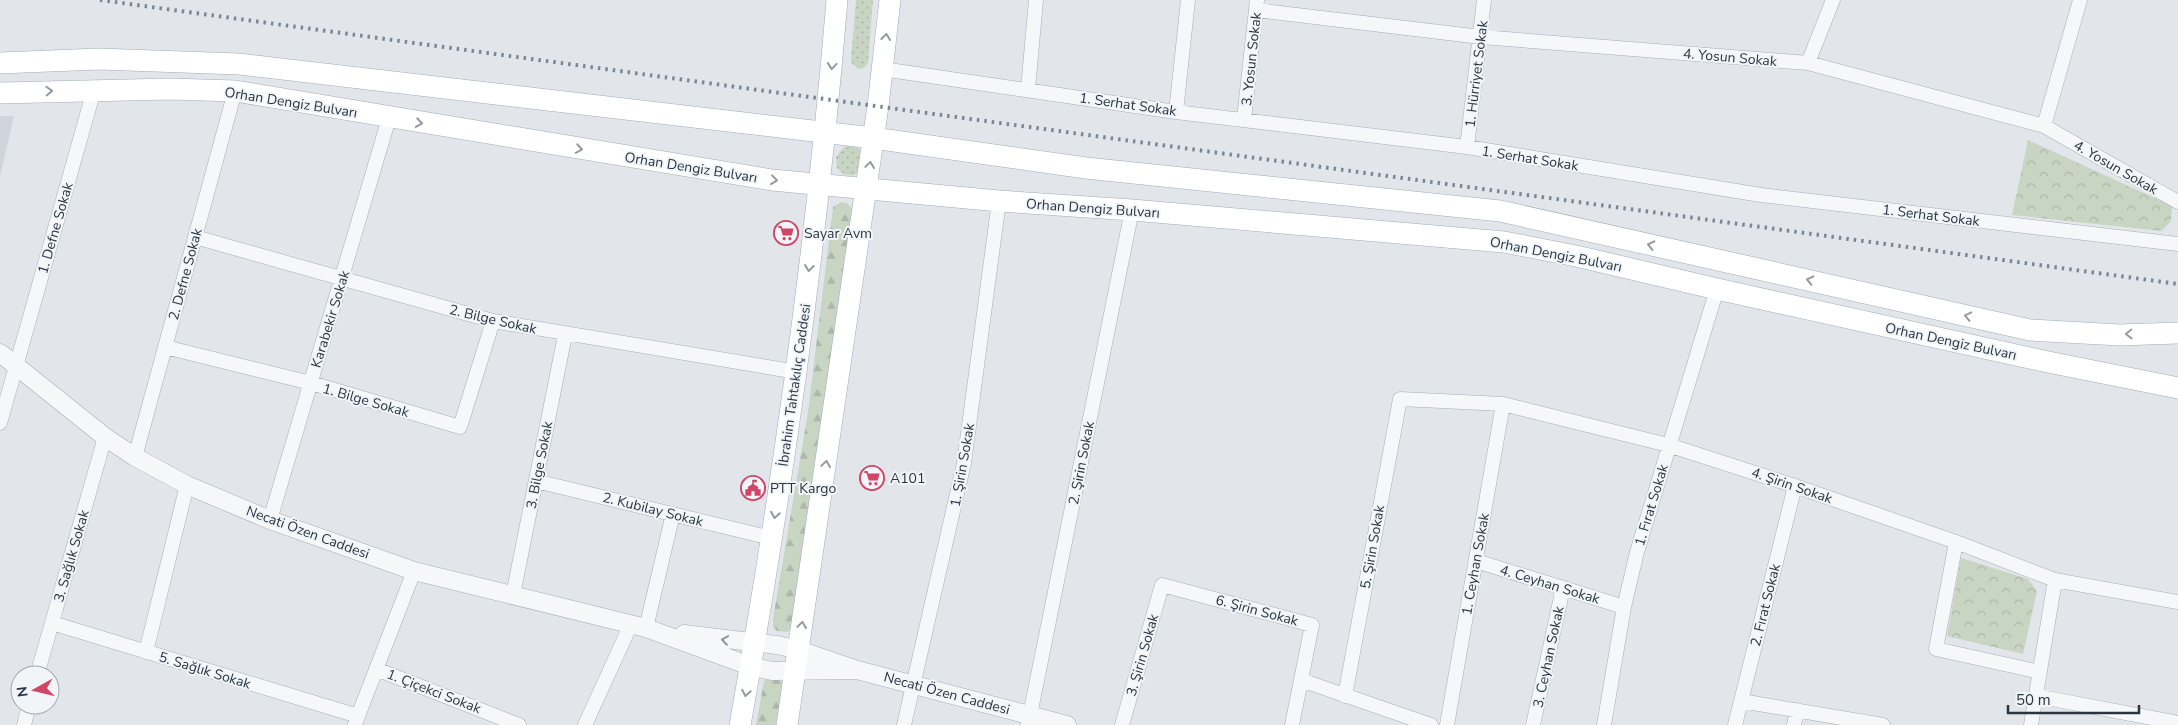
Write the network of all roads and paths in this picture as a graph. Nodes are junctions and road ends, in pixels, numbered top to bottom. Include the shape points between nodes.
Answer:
1 (837, 0) edge
2 (890, 0) edge
3 (1036, 0) edge
4 (1188, 0) edge
5 (1484, 0) edge
6 (1833, 0) edge
7 (2080, 0) edge
8 (1257, 5) edge
9 (1481, 37) junction
10 (0, 62) edge
11 (1808, 63) junction
12 (882, 69) junction
13 (1028, 89) junction
14 (94, 90) junction
15 (234, 92) junction
16 (0, 93) edge
17 (1176, 112) junction
18 (390, 118) junction
19 (1244, 119) junction
20 (2044, 126) junction
21 (825, 132) junction
22 (873, 138) junction
23 (1467, 147) junction
24 (819, 184) junction
25 (866, 188) junction
26 (999, 201) junction
27 (2178, 202) edge
28 (1132, 210) junction
29 (195, 237) junction
30 (2178, 244) edge
31 (342, 279) junction
32 (1717, 289) junction
33 (492, 322) junction
34 (2178, 333) edge
35 (565, 335) junction
36 (165, 347) junction
37 (0, 353) edge
38 (16, 366) junction
39 (797, 372) junction
40 (311, 383) junction
41 (2178, 388) edge
42 (1400, 399) joint
43 (1503, 404) junction
44 (0, 423) edge
45 (105, 437) junction
46 (1668, 445) junction
47 (135, 457) junction
48 (536, 481) junction
49 (187, 485) junction
50 (1795, 486) junction
51 (673, 514) junction
52 (270, 520) junction
53 (771, 538) junction
54 (1956, 542) junction
55 (1476, 561) junction
56 (414, 571) junction
57 (2055, 580) junction
58 (1162, 585) joint
59 (1563, 588) junction
60 (512, 595) junction
61 (2178, 602) edge
62 (1624, 607) junction
63 (52, 623) junction
64 (644, 627) junction
65 (754, 644) junction
66 (799, 650) junction
67 (146, 652) junction
68 (40, 665) edge
69 (750, 666) junction
70 (376, 669) junction
71 (857, 670) junction
72 (796, 672) junction
73 (2040, 672) junction
74 (1301, 680) junction
75 (913, 683) junction
76 (1345, 696) junction
77 (2036, 696) junction
78 (1740, 701) junction
79 (1797, 710) junction
80 (1029, 720) edge
81 (356, 721) edge
82 (2178, 723) edge
83 (519, 725) edge
84 (585, 725) edge
85 (740, 725) edge
86 (786, 725) edge
87 (904, 725) edge
88 (1066, 725) edge
89 (1122, 725) edge
90 (1292, 725) edge
91 (1431, 725) edge
92 (1447, 725) edge
93 (1533, 725) edge
94 (1604, 725) edge
95 (1734, 725) edge
96 (1794, 725) edge
97 (1883, 725) edge
98 (2031, 725) edge

1 -> 21 main road, İbrahim Tahtakılıç Caddesi
12 -> 2 main road
3 - 13 street
4 - 17 street
5 - 9 street, 1. Hürriyet Sokak
6 - 11 street
7 - 20 street
8 - 9 street, 4. Yosun Sokak
8 - 19 street, 3. Yosun Sokak
9 - 11 street, 4. Yosun Sokak
9 - 23 street, 1. Hürriyet Sokak
10 - 21 main road, Orhan Dengiz Bulvarı via 99,59 239,64
11 - 20 street, 4. Yosun Sokak
12 - 13 street, 1. Serhat Sokak
12 - 22 main road
13 - 17 street, 1. Serhat Sokak
14 - 15 main road, Orhan Dengiz Bulvarı
16 -> 14 main road, Orhan Dengiz Bulvarı
14 - 38 street, 1. Defne Sokak
15 - 18 main road, Orhan Dengiz Bulvarı
15 - 29 street, 2. Defne Sokak
17 - 19 street, 1. Serhat Sokak
18 -> 24 main road, Orhan Dengiz Bulvarı via 772,180
18 - 31 street, Karabekir Sokak
19 - 23 street, 1. Serhat Sokak
20 - 27 street, 4. Yosun Sokak
21 - 22 main road, Orhan Dengiz Bulvarı
21 - 24 main road, İbrahim Tahtakılıç Caddesi
25 -> 22 main road
34 -> 22 main road, Orhan Dengiz Bulvarı via 2120,335 2030,330 1500,211 1086,168
23 - 30 street, 1. Serhat Sokak via 1761,195
24 - 25 main road, Orhan Dengiz Bulvarı
24 -> 39 main road, İbrahim Tahtakılıç Caddesi
25 - 26 main road, Orhan Dengiz Bulvarı
66 -> 25 main road
26 - 28 main road, Orhan Dengiz Bulvarı
26 - 75 street, 1. Şirin Sokak via 964,463
28 - 32 main road, Orhan Dengiz Bulvarı via 1504,242
28 - 80 street, 2. Şirin Sokak
29 - 31 street, 2. Bilge Sokak
29 - 36 street, 2. Defne Sokak
31 - 33 street, 2. Bilge Sokak
31 - 40 street, Karabekir Sokak
32 - 41 main road, Orhan Dengiz Bulvarı
32 - 46 street, 1. Fırat Sokak
33 - 35 street, 2. Bilge Sokak
33 - 40 street, 1. Bilge Sokak via 460,427
35 - 39 street, 2. Bilge Sokak
35 - 48 street, 3. Bilge Sokak
36 - 40 street, 1. Bilge Sokak
36 - 47 street, 2. Defne Sokak
37 - 38 street, Necati Özen Caddesi
38 - 44 street, 1. Defne Sokak
38 - 45 street, Necati Özen Caddesi
39 -> 53 main road, İbrahim Tahtakılıç Caddesi
40 - 52 street, Karabekir Sokak
42 - 43 street, 4. Şirin Sokak
42 - 76 street, 5. Şirin Sokak
43 - 46 street, 4. Şirin Sokak
43 - 55 street, 1. Ceyhan Sokak
45 - 47 street, Necati Özen Caddesi
45 - 63 street, 3. Sağlık Sokak
46 - 50 street, 4. Şirin Sokak
46 - 62 street, 1. Fırat Sokak
47 - 49 street, Necati Özen Caddesi
48 - 51 street, 2. Kubilay Sokak
48 - 60 street, 3. Bilge Sokak
49 - 52 street, Necati Özen Caddesi
49 - 67 street
50 - 54 street, 4. Şirin Sokak
50 - 78 street, 2. Fırat Sokak
51 - 53 street, 2. Kubilay Sokak
51 - 64 street
52 - 56 street, Necati Özen Caddesi
53 - 65 main road, İbrahim Tahtakılıç Caddesi
54 - 57 street, 4. Şirin Sokak
54 - 73 street via 1936,649
55 - 59 street, 4. Ceyhan Sokak
55 - 92 street, 1. Ceyhan Sokak
56 - 60 street, Necati Özen Caddesi
56 - 70 street
57 - 61 street, 4. Şirin Sokak
57 - 73 street
58 - 74 street, 6. Şirin Sokak via 1312,625
58 - 89 street, 3. Şirin Sokak
59 - 62 street, 4. Ceyhan Sokak
59 - 93 street, 3. Ceyhan Sokak
60 - 64 street, Necati Özen Caddesi
62 - 94 street, 1. Fırat Sokak
63 - 67 street, 5. Sağlık Sokak
63 - 68 street, 3. Sağlık Sokak
65 -> 64 street, Necati Özen Caddesi
64 - 69 street, Necati Özen Caddesi
64 - 84 street
65 - 66 street, Necati Özen Caddesi
65 - 69 main road, İbrahim Tahtakılıç Caddesi
66 - 71 street, Necati Özen Caddesi
66 - 72 main road
67 - 81 street, 5. Sağlık Sokak
69 - 72 street, Necati Özen Caddesi
69 -> 85 main road, İbrahim Tahtakılıç Caddesi
70 - 81 street
70 - 83 street, 1. Çiçekci Sokak
71 - 72 street, Necati Özen Caddesi
71 - 75 street, Necati Özen Caddesi
72 - 86 main road
73 - 77 street
74 - 76 street
74 - 90 street, 6. Şirin Sokak
75 - 80 street, Necati Özen Caddesi
75 - 87 street, 1. Şirin Sokak
76 - 91 street
77 - 82 street
77 - 98 street
78 - 79 street
78 - 95 street, 2. Fırat Sokak
79 - 96 street
79 - 97 street
80 - 88 street, Necati Özen Caddesi

